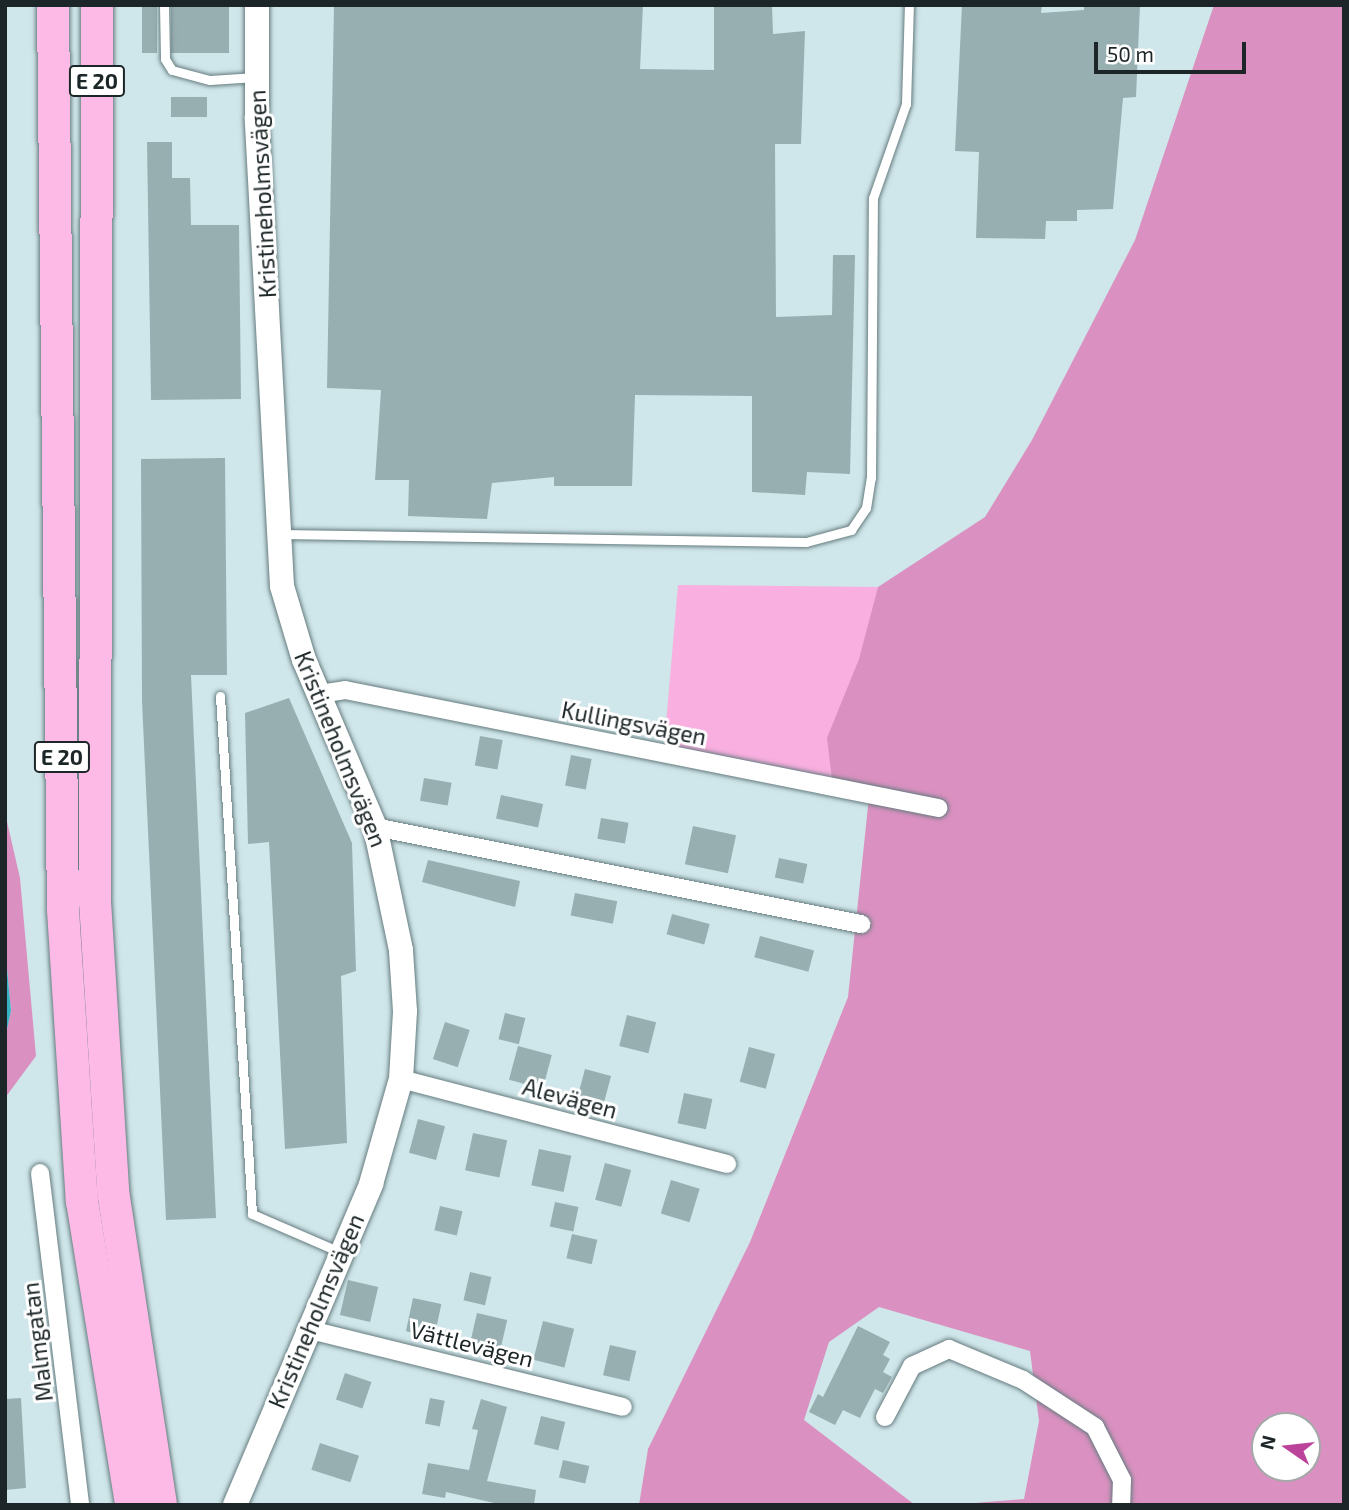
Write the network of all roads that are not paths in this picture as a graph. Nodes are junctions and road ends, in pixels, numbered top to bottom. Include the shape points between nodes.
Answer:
1 (53, 5) edge
2 (97, 5) edge
3 (164, 5) edge
4 (257, 5) edge
5 (909, 5) edge
6 (256, 76) junction
7 (279, 534) junction
8 (320, 694) junction
9 (220, 696) dead end
10 (938, 808) dead end
11 (375, 827) junction
12 (861, 924) dead end
13 (401, 1079) junction
14 (727, 1164) dead end
15 (40, 1173) dead end
16 (341, 1253) junction
17 (310, 1330) junction
18 (623, 1407) dead end
19 (885, 1417) dead end
20 (80, 1505) edge
21 (131, 1505) edge
22 (160, 1505) edge
23 (235, 1505) edge
24 (1121, 1505) edge

1 - 21 highway, E 20 via 64,923 82,1201
2 - 22 highway, E 20 via 95,902 113,1191
3 - 6 lane via 165,59 172,70 209,80
4 - 6 street, Kristineholmsvägen
5 - 7 lane via 906,104 873,198 870,478 866,508 851,530 806,542
6 - 7 street, Kristineholmsvägen
7 - 8 street, Kristineholmsvägen via 289,621
8 - 10 street, Kullingsvägen via 345,690
8 - 11 street, Kristineholmsvägen
9 - 16 lane via 252,1214
11 - 12 street
11 - 13 street, Kristineholmsvägen via 401,950 405,1011
13 - 14 street, Alevägen
13 - 16 street, Kristineholmsvägen via 370,1184
15 - 20 street, Malmgatan
16 - 17 street, Kristineholmsvägen
17 - 18 street, Vättlevägen
17 - 23 street, Kristineholmsvägen
19 - 24 street via 912,1366 949,1349 1023,1380 1095,1427 1122,1480

